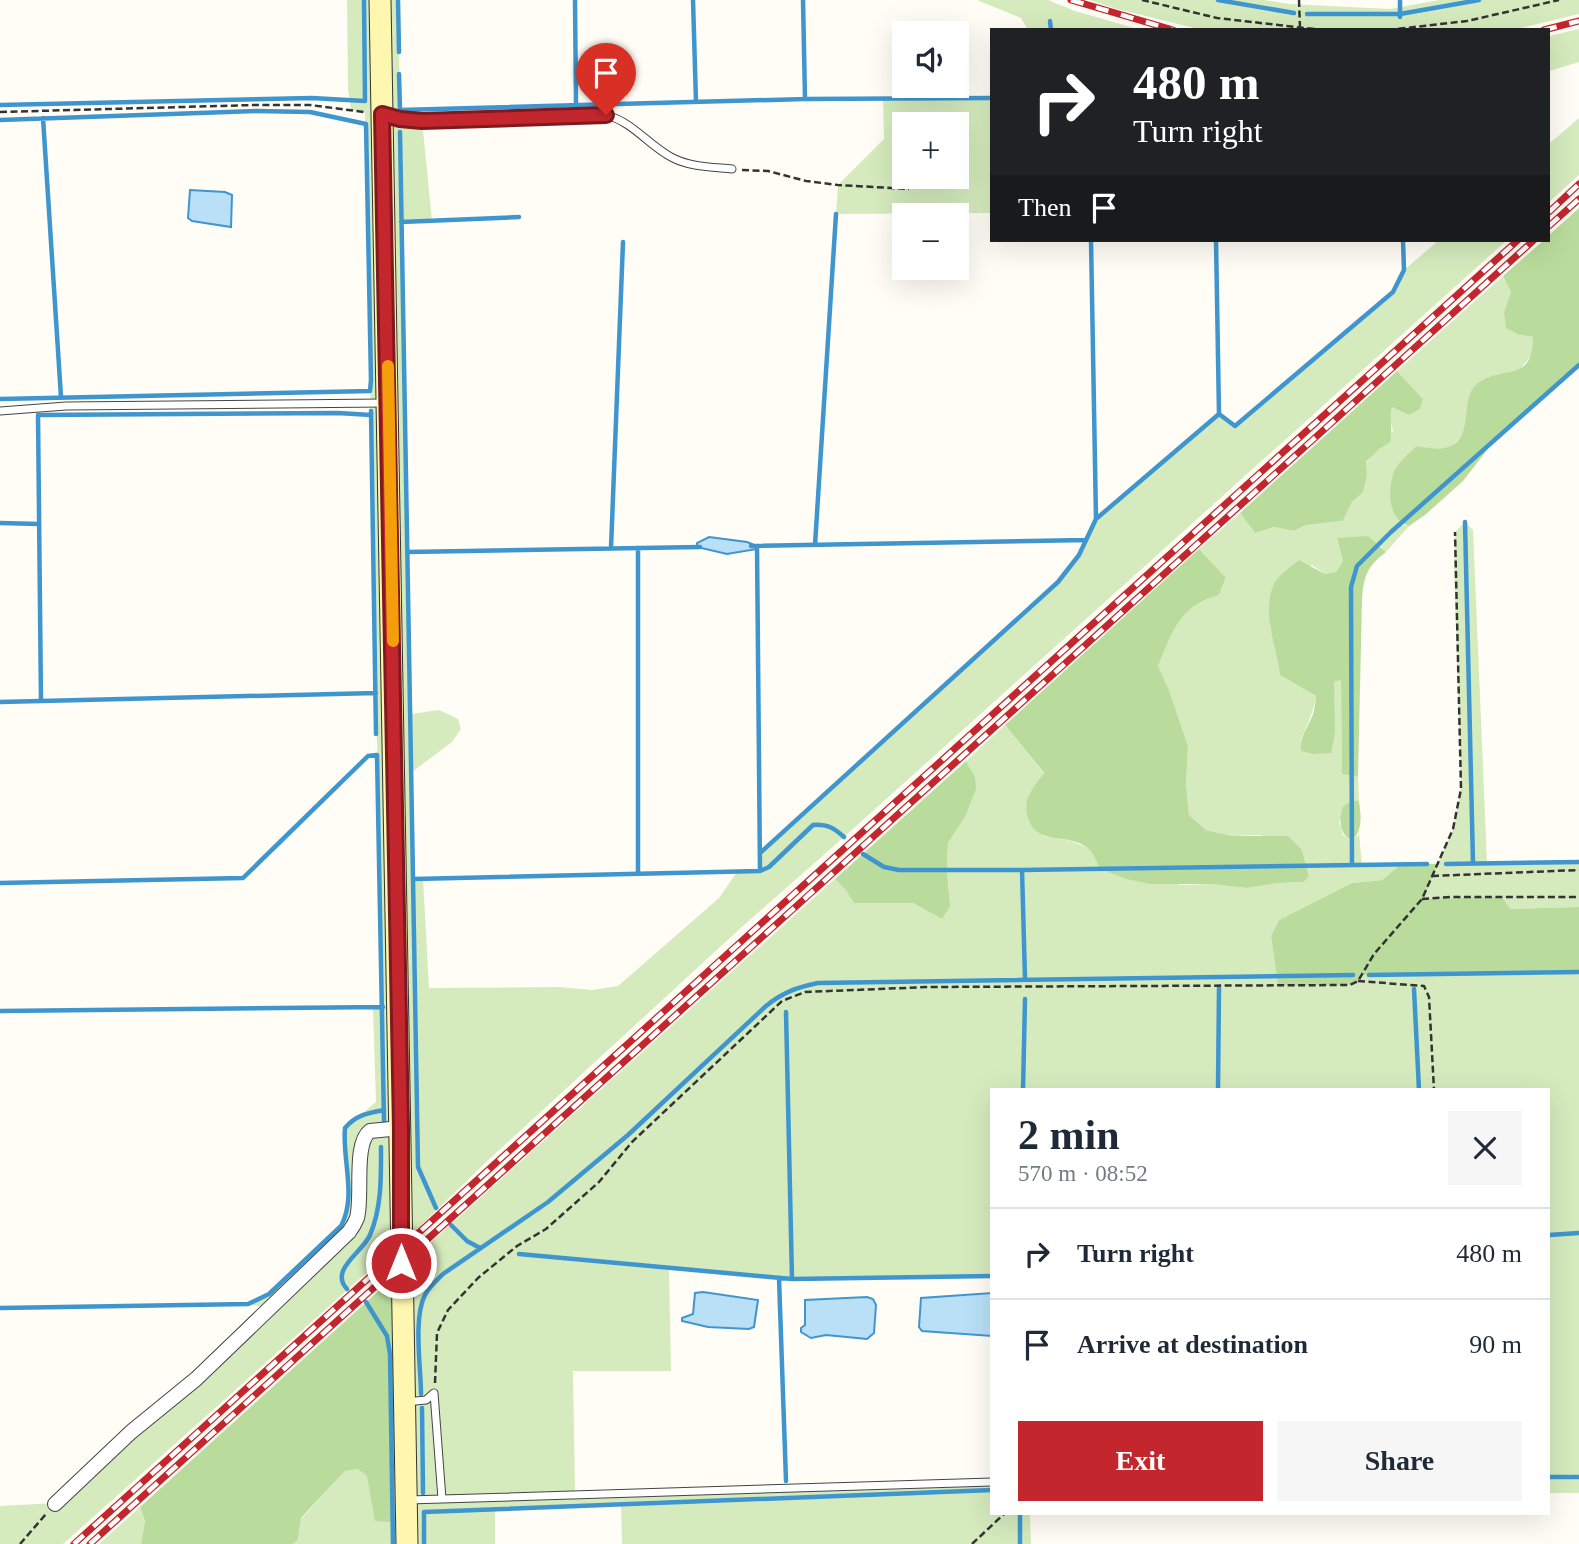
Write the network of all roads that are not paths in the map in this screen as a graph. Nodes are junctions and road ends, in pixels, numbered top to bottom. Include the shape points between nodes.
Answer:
1 (380, 0) edge
2 (382, 114) junction
3 (732, 169) road end
4 (388, 403) junction
5 (0, 411) edge
6 (401, 1128) junction
7 (405, 1402) junction
8 (990, 1482) edge
9 (442, 1499) junction
10 (406, 1500) junction
11 (55, 1504) road end
12 (407, 1544) edge

1 - 2 street
2 - 3 lane via 422,121 606,115 620,119 670,157 702,167
2 - 4 street
4 - 5 lane
4 - 6 street
6 - 7 street
6 - 11 street via 365,1135 356,1221 333,1250 196,1380 131,1432
7 - 9 lane via 426,1400 434,1393
7 - 10 street
8 - 9 lane
9 - 10 lane
10 - 12 street

